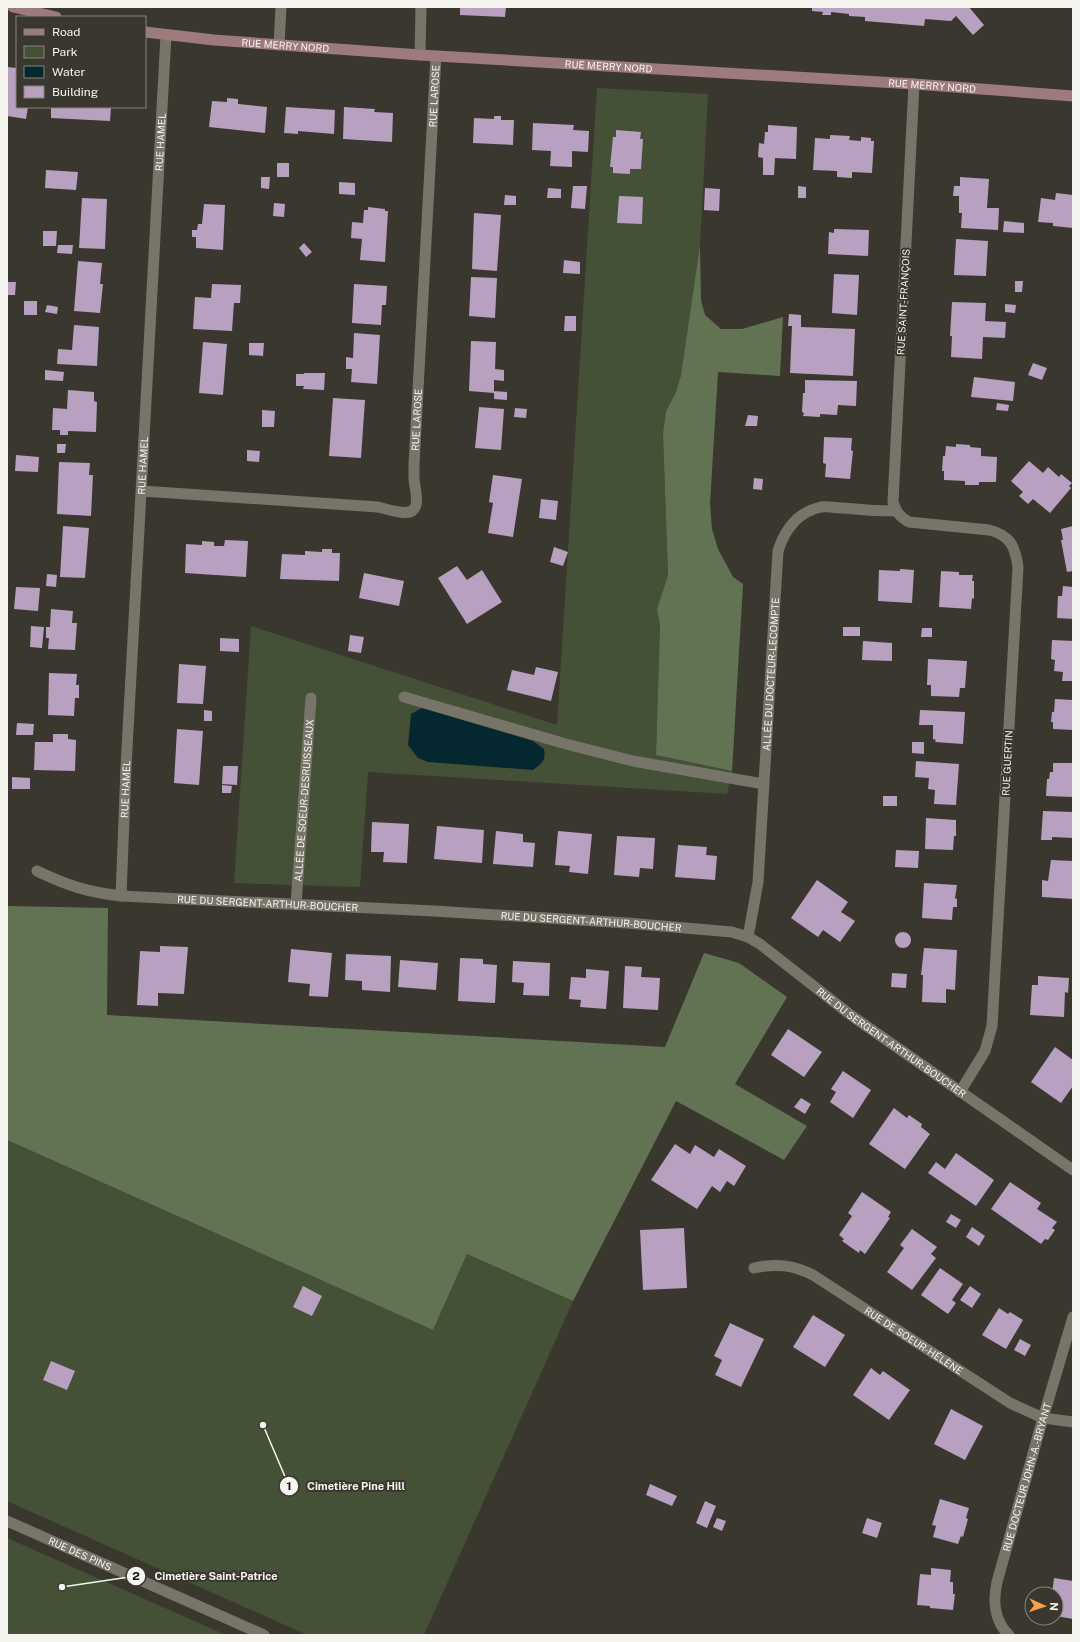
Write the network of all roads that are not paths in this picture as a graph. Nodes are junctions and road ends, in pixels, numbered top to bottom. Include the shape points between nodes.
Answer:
1 (13, 7) edge
2 (281, 7) edge
3 (421, 7) edge
4 (52, 16) edge
5 (146, 32) edge
6 (166, 36) junction
7 (279, 45) junction
8 (420, 55) junction
9 (436, 56) junction
10 (914, 84) junction
11 (1073, 96) edge
12 (142, 491) junction
13 (899, 514) junction
14 (404, 697) dead end
15 (310, 698) dead end
16 (764, 784) junction
17 (37, 872) dead end
18 (121, 896) junction
19 (296, 904) junction
20 (748, 937) junction
21 (960, 1092) junction
22 (1073, 1170) edge
23 (754, 1268) dead end
24 (1073, 1317) edge
25 (1043, 1418) junction
26 (1073, 1422) edge
27 (7, 1521) edge
28 (264, 1635) edge
29 (1009, 1635) edge

1 - 4 main road
2 - 7 street
3 - 8 street
5 - 6 main road, RUE MERRY NORD
6 - 7 main road, RUE MERRY NORD
6 - 12 street, RUE HAMEL
7 - 8 main road, RUE MERRY NORD
8 - 9 main road, RUE MERRY NORD
9 - 10 main road, RUE MERRY NORD
9 - 12 street, RUE LAROSE via 414,464 416,506 408,512 400,512 378,507
10 - 11 main road, RUE MERRY NORD
10 - 13 street, RUE SAINT-FRANÇOIS via 893,493 893,502
12 - 18 street, RUE HAMEL
13 - 16 street, ALLÉE DU DOCTEUR-LECOMPTE via 822,507 790,524 782,538 778,551
13 - 21 street, RUE GUERTIN via 909,522 918,524 997,532 1015,549 1018,567 992,1026 985,1051
14 - 16 street via 633,761
15 - 19 street, ALLÉE DE SOEUR-DESRUISSEAUX
16 - 20 street, ALLÉE DU DOCTEUR-LECOMPTE via 758,882
17 - 18 street, RUE DU SERGENT-ARTHUR-BOUCHER via 93,893
18 - 19 street, RUE DU SERGENT-ARTHUR-BOUCHER
19 - 20 street, RUE DU SERGENT-ARTHUR-BOUCHER via 627,922 732,932
20 - 21 street, RUE DU SERGENT-ARTHUR-BOUCHER via 852,1016
21 - 22 street, RUE DU SERGENT-ARTHUR-BOUCHER
23 - 25 street, RUE DE SOEUR-HÉLÈNE via 784,1265 813,1274 1010,1403
24 - 25 street, RUE DOCTEUR JOHN-A.-BRYANT
25 - 26 street, RUE DE SOEUR-HÉLÈNE
25 - 29 street, RUE DOCTEUR JOHN-A.-BRYANT via 995,1591 997,1614
27 - 28 street, RUE DES PINS

